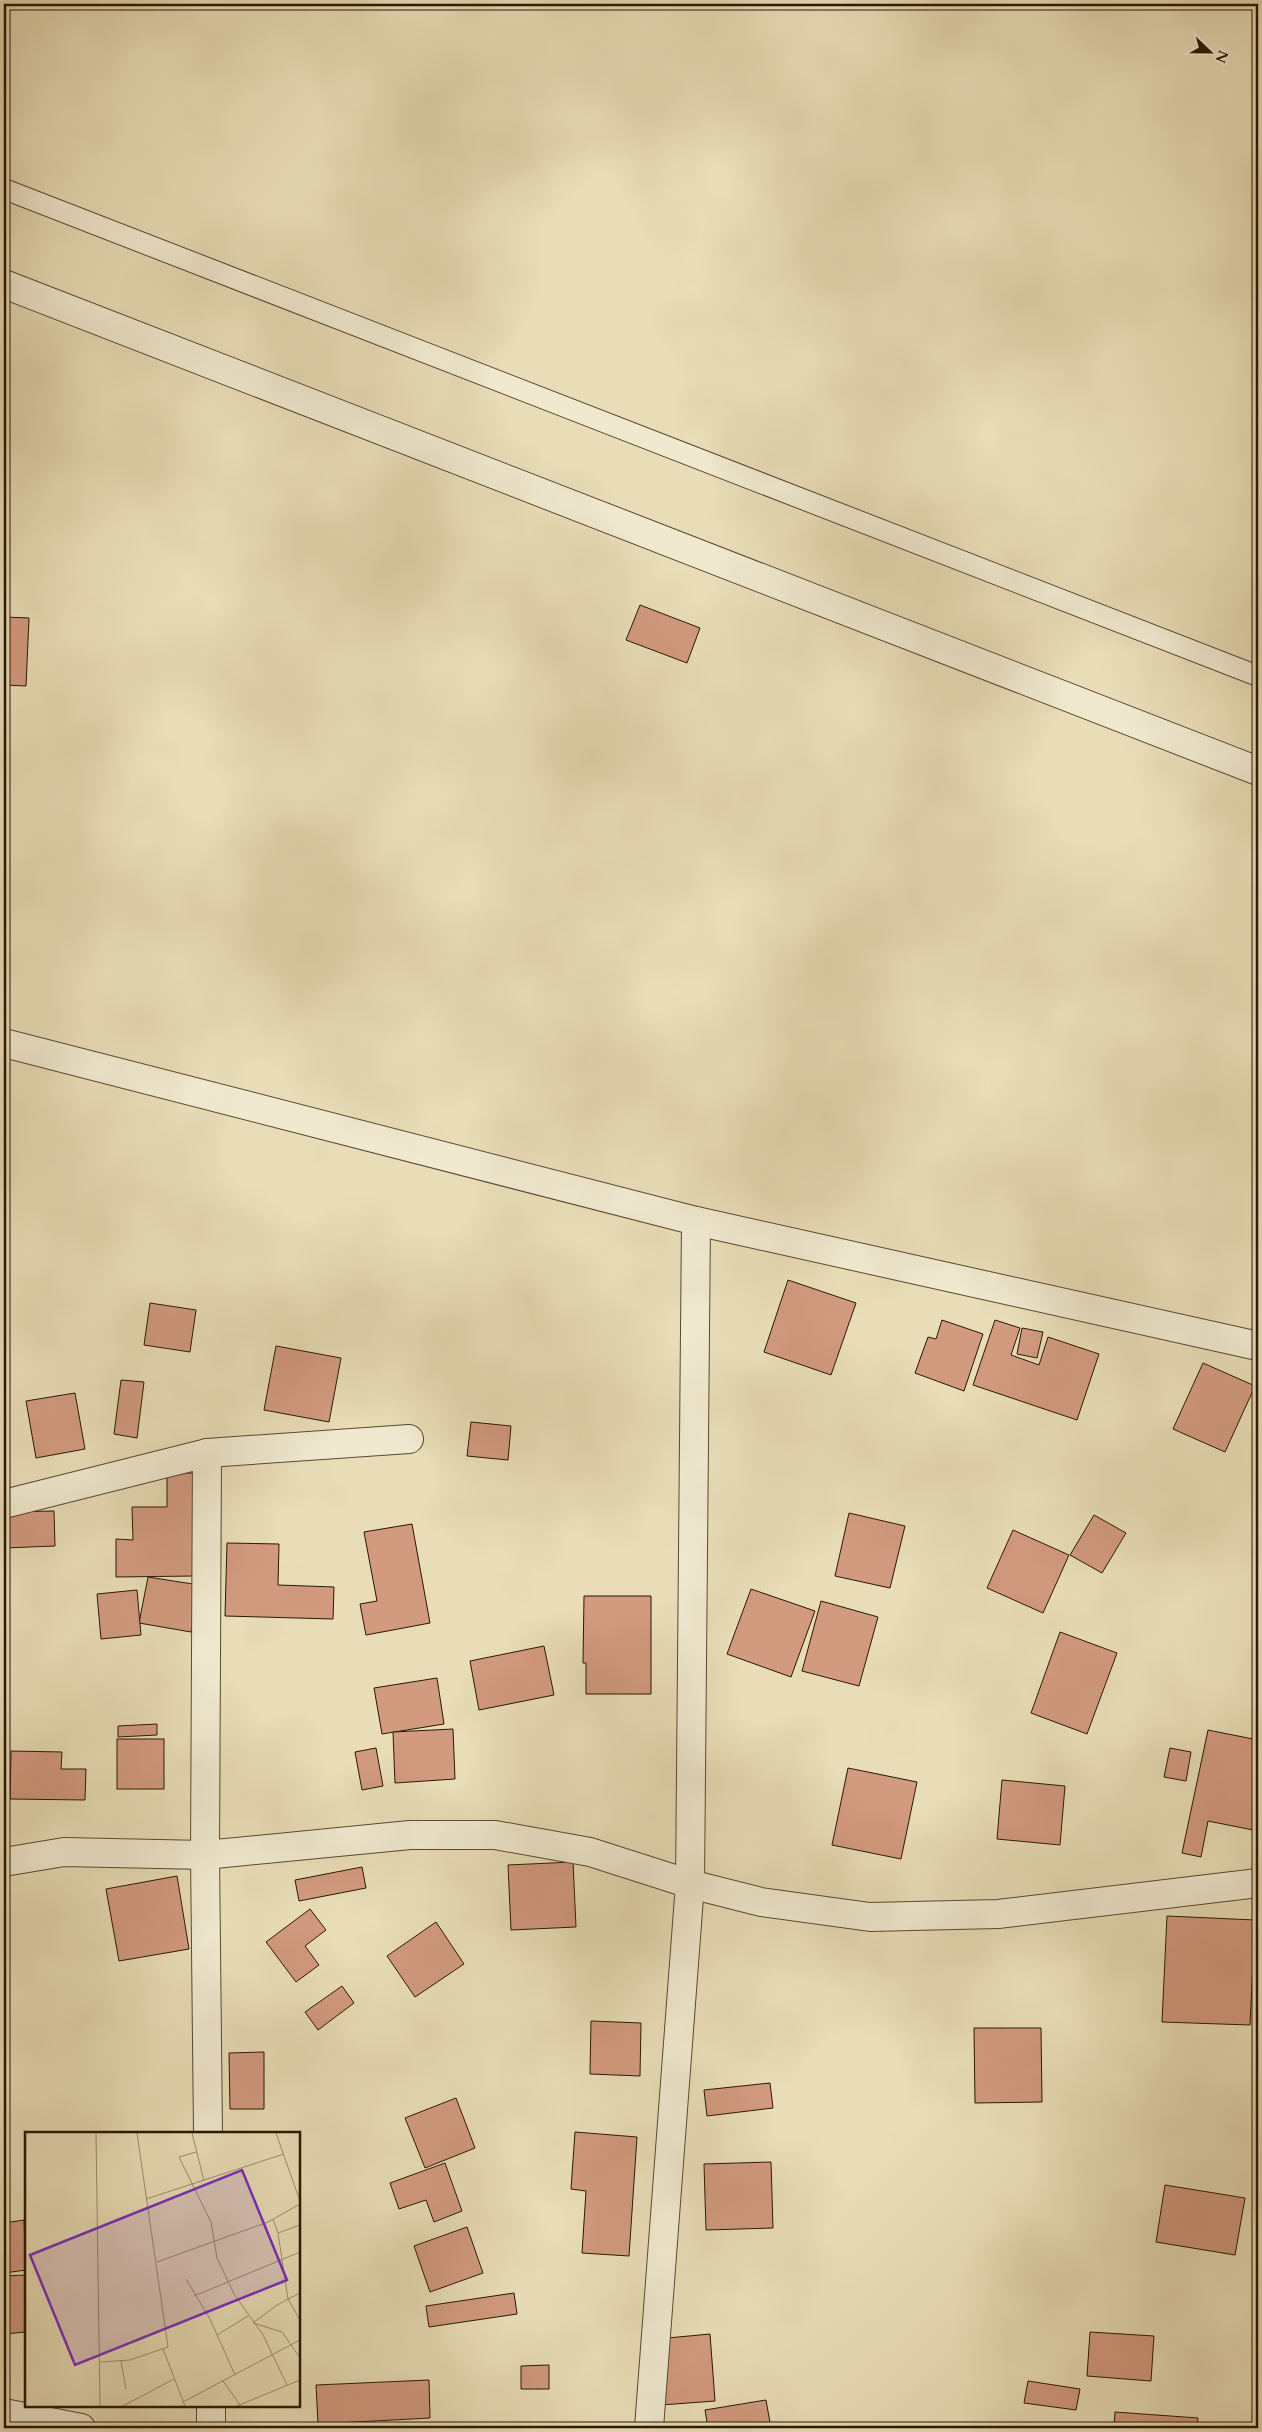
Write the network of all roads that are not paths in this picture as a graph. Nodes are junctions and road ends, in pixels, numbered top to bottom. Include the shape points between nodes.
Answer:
1 (4, 189) edge
2 (4, 284) edge
3 (1258, 676) edge
4 (1258, 771) edge
5 (4, 1043) edge
6 (696, 1220) junction
7 (1258, 1346) edge
8 (409, 1439) dead end
9 (207, 1453) junction
10 (4, 1504) edge
11 (205, 1855) junction
12 (4, 1862) edge
13 (1258, 1883) edge
14 (690, 1884) junction
15 (208, 2132) edge
16 (210, 2407) edge
17 (4, 2413) edge
18 (82, 2428) edge
19 (211, 2428) edge
20 (649, 2428) edge

1 - 3 lane
2 - 4 street
5 - 6 street
6 - 7 street
6 - 14 street
8 - 9 street
9 - 10 street
9 - 11 street
11 - 12 street via 64,1852
11 - 14 street via 410,1835 495,1835 590,1852
11 - 15 street
13 - 14 street via 998,1914 870,1917 761,1902
14 - 20 street
16 - 19 street
17 - 18 street

